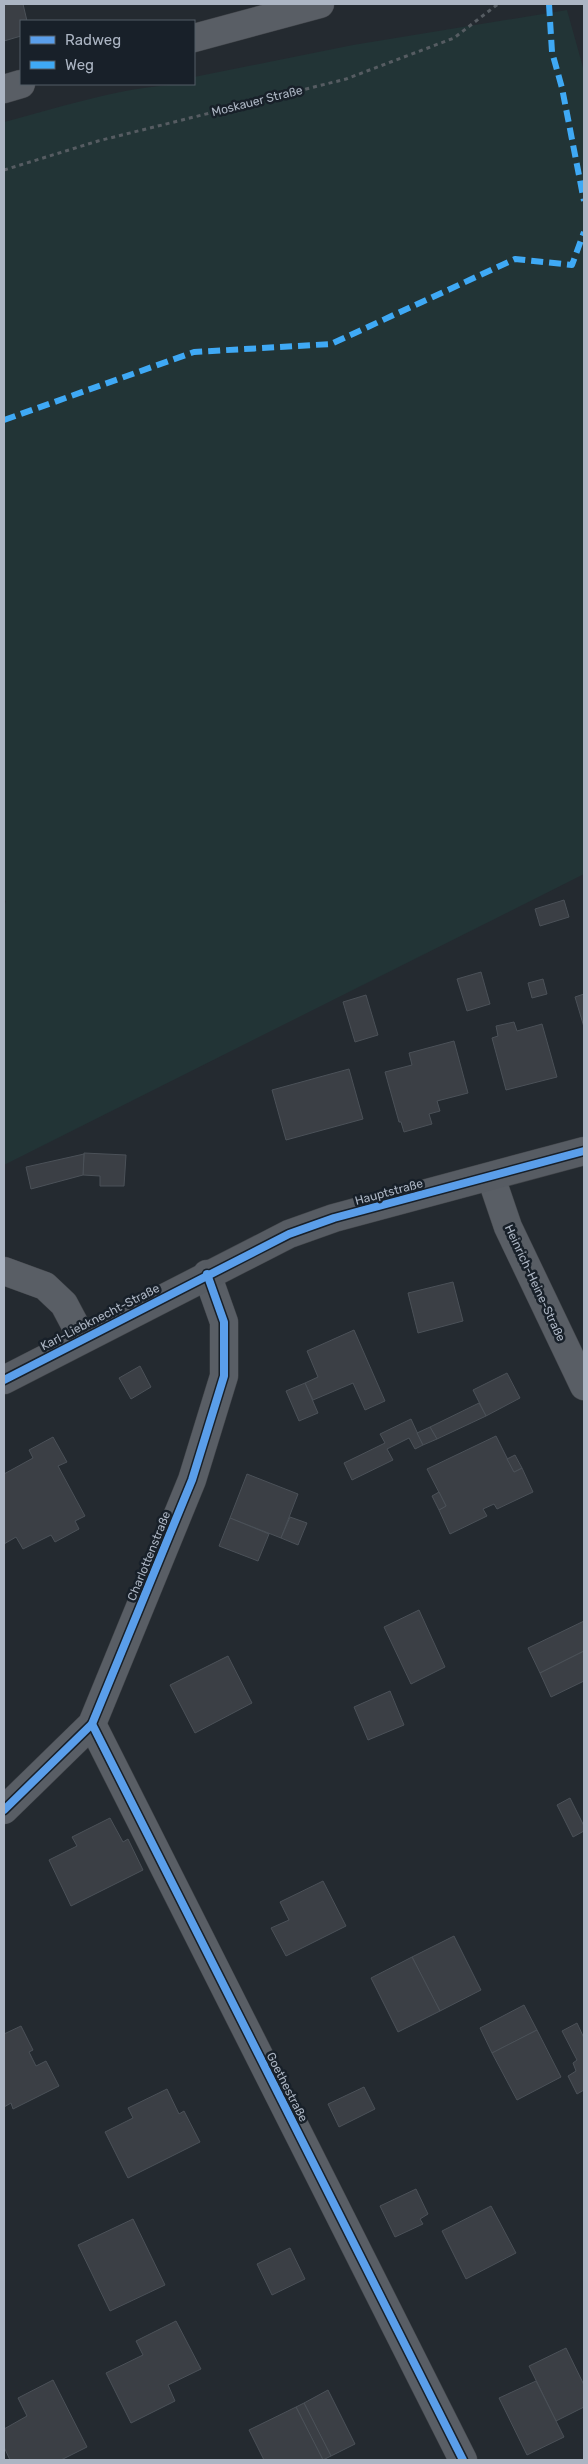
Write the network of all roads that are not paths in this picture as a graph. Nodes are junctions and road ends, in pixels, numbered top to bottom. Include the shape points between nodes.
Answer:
1 (320, 4) edge
2 (195, 38) edge
3 (20, 84) edge
4 (4, 89) edge
5 (584, 1151) edge
6 (491, 1177) junction
7 (4, 1271) edge
8 (207, 1274) junction
9 (82, 1338) junction
10 (4, 1380) edge
11 (584, 1386) edge
12 (92, 1724) junction
13 (4, 1810) edge
14 (463, 2460) edge

1 - 2 street
3 - 4 street
5 - 6 street, Hauptstraße
6 - 8 street, Hauptstraße via 334,1218 289,1234
6 - 11 street, Heinrich-Heine-Straße via 508,1228
7 - 9 street via 45,1286 64,1304
8 - 9 street, Karl-Liebknecht-Straße
8 - 12 street, Charlottenstraße via 224,1322 224,1376 192,1480
9 - 10 street, Karl-Liebknecht-Straße
12 - 13 street, Charlottenstraße
12 - 14 street, Goethestraße

